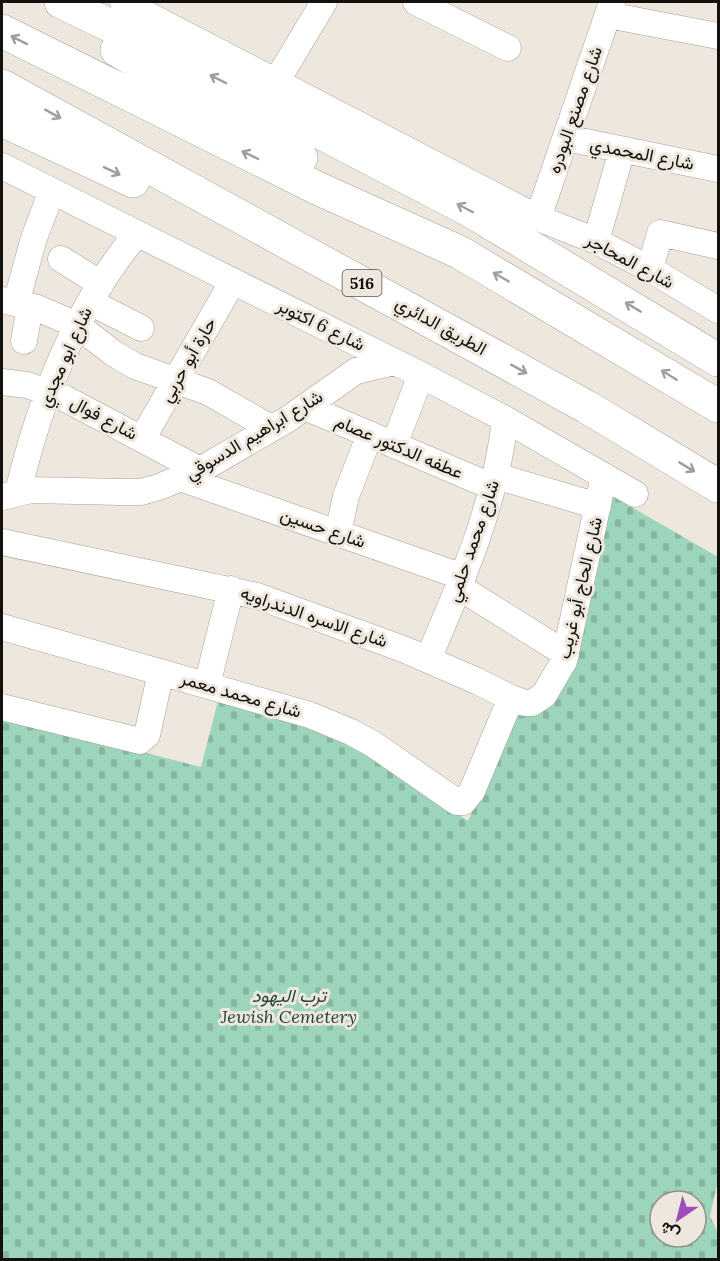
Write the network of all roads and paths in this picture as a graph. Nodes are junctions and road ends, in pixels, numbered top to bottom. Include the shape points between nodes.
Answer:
1 (40, 2) edge
2 (61, 2) edge
3 (324, 2) edge
4 (416, 2) edge
5 (139, 5) edge
6 (610, 8) edge
7 (2, 31) edge
8 (718, 36) edge
9 (508, 48) dead end
10 (276, 82) junction
11 (2, 86) edge
12 (2, 120) edge
13 (566, 138) junction
14 (622, 150) junction
15 (2, 166) edge
16 (718, 169) edge
17 (52, 191) junction
18 (538, 218) junction
19 (137, 234) junction
20 (596, 241) junction
21 (718, 246) edge
22 (459, 252) junction
23 (61, 259) dead end
24 (650, 269) junction
25 (234, 282) junction
26 (96, 292) junction
27 (16, 303) edge
28 (718, 310) edge
29 (423, 317) junction
30 (77, 325) junction
31 (141, 328) dead end
32 (24, 340) dead end
33 (718, 360) edge
34 (394, 362) junction
35 (422, 375) junction
36 (176, 380) junction
37 (2, 382) edge
38 (48, 391) junction
39 (305, 406) junction
40 (718, 406) edge
41 (505, 419) junction
42 (271, 428) junction
43 (370, 434) junction
44 (142, 439) junction
45 (394, 445) junction
46 (192, 474) junction
47 (604, 476) junction
48 (494, 482) junction
49 (718, 486) edge
50 (635, 494) dead end
51 (6, 496) edge
52 (598, 506) junction
53 (338, 533) junction
54 (2, 542) edge
55 (461, 582) junction
56 (231, 589) junction
57 (2, 627) edge
58 (566, 654) junction
59 (428, 659) junction
60 (161, 672) junction
61 (207, 685) junction
62 (512, 698) junction
63 (2, 707) edge

1 - 22 highway
33 -> 2 highway via 471,211 166,52
3 - 10 street
4 - 9 street
5 - 10 street, شارع المحاجر
6 - 8 street
6 - 13 street, شارع مصنع البودره
22 -> 7 highway via 317,188
10 - 18 street, شارع المحاجر
11 -> 29 highway, الطريق الدائري / 516
12 -> 29 highway
13 - 14 street, شارع المحمدي
13 - 18 street, شارع مصنع البودره
14 - 16 street, شارع المحمدي
14 - 20 street
15 - 17 street, شارع 6 اكتوبر
17 - 19 street, شارع 6 اكتوبر
17 - 27 street
18 - 20 street, شارع المحاجر
19 - 25 street, شارع 6 اكتوبر
19 - 26 street, شارع ابو مجدي
20 - 24 street, شارع المحاجر
21 - 24 street via 661,233
40 -> 22 highway
23 - 26 street
24 - 28 street, شارع المحاجر
25 - 34 street, شارع 6 اكتوبر
25 - 36 street, حارة أبو حربي
26 - 30 street, شارع ابو مجدي
26 - 31 street
27 - 30 street
27 - 32 street
29 -> 49 highway, الطريق الدائري / 516 via 587,407
30 - 36 street via 135,366
30 - 38 street, شارع ابو مجدي
34 - 35 street, شارع 6 اكتوبر
34 - 39 street, شارع ابراهيم الدسوقي via 356,371
35 - 41 street, شارع 6 اكتوبر
35 - 45 street
36 - 42 street via 208,392
36 - 44 street, حارة أبو حربي
37 - 38 street, شارع فوال
38 - 44 street, شارع فوال
38 - 51 street, شارع ابو مجدي via 30,446
39 - 42 street, شارع ابراهيم الدسوقي
39 - 43 street, عطفه الدكتور عصام
41 - 47 street, شارع 6 اكتوبر
41 - 48 street, شارع محمد حلمي
42 - 46 street, شارع ابراهيم الدسوقي
43 - 45 street, عطفه الدكتور عصام
43 - 53 street via 346,496
44 - 46 street, شارع فوال
45 - 48 street, عطفه الدكتور عصام
46 - 51 street, شارع ابراهيم الدسوقي via 141,492 49,489
46 - 53 street, شارع حسين
47 - 50 street, شارع 6 اكتوبر
47 - 52 street, شارع الحاج أبو غريب
48 - 52 street, عطفه الدكتور عصام
48 - 55 street, شارع محمد حلمي
52 - 58 street, شارع الحاج أبو غريب
53 - 55 street, شارع حسين
54 - 56 street, شارع الاسره الدندراويه
55 - 58 street, شارع حسين
55 - 59 street, شارع محمد حلمي
56 - 59 street, شارع الاسره الدندراويه via 292,607
56 - 61 street
57 - 60 street, شارع محمد معمر
58 - 62 street, شارع الحاج أبو غريب via 562,667 539,700 525,703
59 - 62 street, شارع الاسره الدندراويه
60 - 61 street, شارع محمد معمر
60 - 63 street via 147,735 140,741
61 - 62 street, شارع محمد معمر via 310,715 351,732 451,799 463,802 472,791

